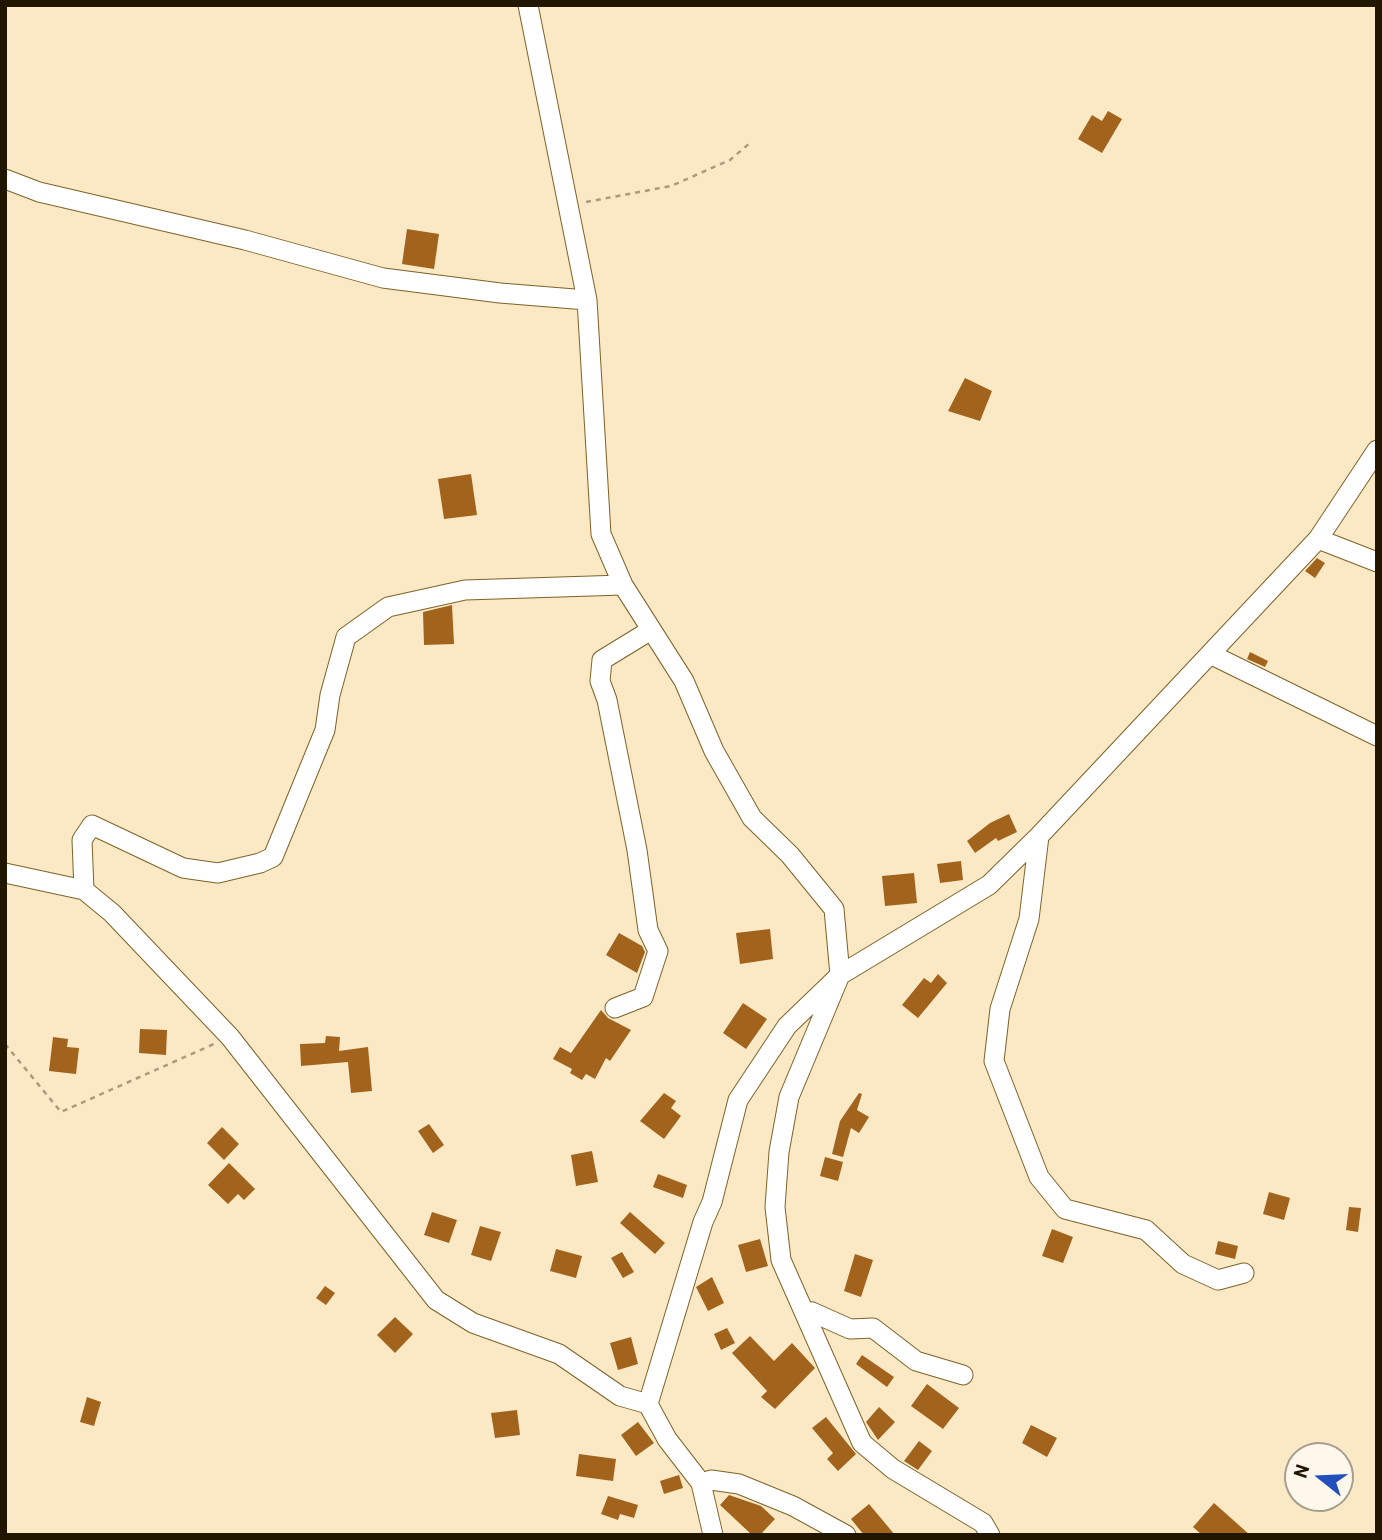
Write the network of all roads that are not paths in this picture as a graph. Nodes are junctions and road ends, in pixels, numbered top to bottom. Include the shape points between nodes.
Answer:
1 (527, 5) edge
2 (5, 179) edge
3 (587, 300) junction
4 (1377, 450) edge
5 (1318, 539) junction
6 (1377, 562) edge
7 (623, 585) junction
8 (652, 630) junction
9 (1210, 654) junction
10 (1377, 736) edge
11 (1039, 836) junction
12 (5, 873) edge
13 (84, 890) junction
14 (840, 975) junction
15 (615, 1008) dead end
16 (1244, 1273) dead end
17 (804, 1311) junction
18 (963, 1375) dead end
19 (648, 1404) junction
20 (701, 1483) junction
21 (713, 1535) edge
22 (846, 1535) edge
23 (990, 1535) edge

1 - 3 street
2 - 3 street via 38,192 246,240 383,278
3 - 7 street via 601,534
4 - 5 street
5 - 6 street
5 - 9 street
7 - 8 street
7 - 13 street via 465,590 388,607 346,637 326,730 272,857 218,873 183,868 92,825 82,841
8 - 14 street via 684,681 714,751 752,818 834,909
8 - 15 street via 602,660 600,681 637,850 648,930 658,951 643,997
9 - 10 street
9 - 11 street
11 - 14 street via 989,885
11 - 16 street via 1029,919 1000,1009 994,1061 1039,1177 1065,1209 1146,1230 1183,1264 1218,1280
12 - 13 street
13 - 19 street via 159,960 230,1037 436,1300 473,1323 559,1354 620,1396
14 - 17 street via 789,1097 779,1152 775,1207 781,1260
14 - 19 street via 787,1026 738,1100 712,1202
17 - 18 street via 850,1329 873,1328 916,1361
17 - 23 street via 862,1443 893,1469 983,1523
19 - 20 street via 667,1439
20 - 21 street
20 - 22 street via 739,1484

